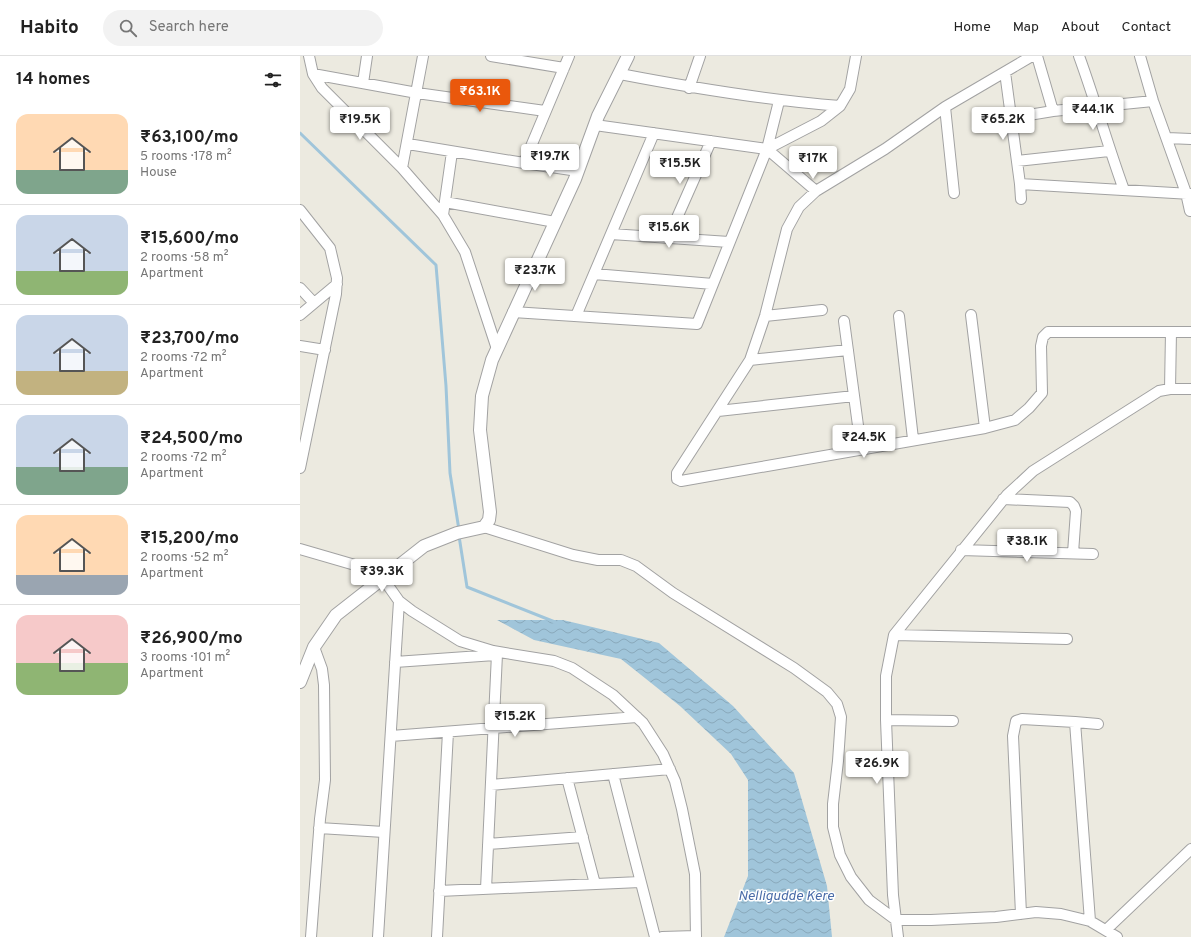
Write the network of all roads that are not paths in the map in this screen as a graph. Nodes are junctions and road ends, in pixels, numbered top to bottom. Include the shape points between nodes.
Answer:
1 (309, 56) edge
2 (367, 56) edge
3 (423, 56) edge
4 (491, 56) edge
5 (569, 56) edge
6 (628, 56) edge
7 (700, 56) edge
8 (856, 56) edge
9 (1032, 56) edge
10 (1037, 56) edge
11 (1079, 56) edge
12 (1140, 56) edge
13 (564, 68) junction
14 (1005, 72) junction
15 (313, 74) junction
16 (620, 74) junction
17 (363, 83) junction
18 (689, 88) junction
19 (417, 93) junction
20 (779, 101) junction
21 (1153, 101) junction
22 (840, 106) junction
23 (1098, 106) junction
24 (945, 107) junction
25 (545, 111) junction
26 (1053, 111) junction
27 (1011, 118) junction
28 (595, 125) junction
29 (654, 133) junction
30 (1167, 138) junction
31 (1191, 139) edge
32 (711, 141) junction
33 (408, 144) junction
34 (767, 149) junction
35 (1109, 150) junction
36 (452, 152) junction
37 (1017, 161) junction
38 (524, 163) junction
39 (402, 168) junction
40 (578, 171) junction
41 (1020, 184) junction
42 (1124, 190) junction
43 (816, 191) junction
44 (954, 194) dead end
45 (1189, 194) edge
46 (1021, 199) dead end
47 (445, 202) junction
48 (300, 210) edge
49 (1190, 211) edge
50 (443, 215) junction
51 (555, 222) junction
52 (611, 234) junction
53 (668, 238) junction
54 (729, 242) junction
55 (594, 274) junction
56 (337, 284) junction
57 (713, 284) junction
58 (300, 288) edge
59 (314, 303) junction
60 (822, 310) dead end
61 (513, 312) junction
62 (300, 315) edge
63 (971, 315) dead end
64 (576, 316) junction
65 (765, 316) junction
66 (899, 316) dead end
67 (844, 321) dead end
68 (1171, 332) junction
69 (1191, 332) edge
70 (300, 346) edge
71 (497, 349) junction
72 (324, 350) junction
73 (848, 350) junction
74 (750, 360) junction
75 (1170, 389) junction
76 (1191, 389) edge
77 (854, 396) junction
78 (718, 412) junction
79 (985, 428) junction
80 (913, 439) junction
81 (861, 448) junction
82 (300, 468) edge
83 (1003, 499) junction
84 (484, 527) junction
85 (300, 549) edge
86 (961, 550) junction
87 (1073, 554) junction
88 (1093, 554) dead end
89 (384, 576) junction
90 (399, 601) junction
91 (894, 635) junction
92 (1067, 639) dead end
93 (314, 647) junction
94 (514, 653) junction
95 (497, 654) junction
96 (395, 662) junction
97 (300, 682) edge
98 (637, 717) junction
99 (886, 720) junction
100 (953, 720) dead end
101 (1075, 722) junction
102 (1098, 724) dead end
103 (493, 728) junction
104 (448, 732) junction
105 (391, 736) junction
106 (670, 770) junction
107 (613, 774) junction
108 (567, 778) junction
109 (491, 785) junction
110 (319, 828) junction
111 (384, 832) junction
112 (583, 837) junction
113 (488, 844) junction
114 (1191, 849) edge
115 (640, 882) junction
116 (595, 884) junction
117 (486, 889) junction
118 (439, 891) junction
119 (1021, 914) junction
120 (896, 920) junction
121 (1090, 921) junction
122 (1106, 930) junction
123 (696, 936) edge
124 (312, 937) edge
125 (378, 937) edge
126 (437, 937) edge
127 (654, 937) edge
128 (662, 937) edge
129 (898, 937) edge
130 (1117, 937) edge

1 - 15 street
2 - 17 street
3 - 19 street
4 - 13 street
5 - 13 street
6 - 16 street
7 - 18 street
8 - 22 street via 850,90
9 - 14 street
10 - 26 street
11 - 23 street
12 - 21 street
13 - 25 street
14 - 24 street
14 - 27 street
15 - 17 street
15 - 39 street via 322,88
16 - 18 street
16 - 28 street
17 - 19 street
18 - 20 street
19 - 25 street
19 - 33 street
20 - 22 street
20 - 34 street
21 - 23 street
21 - 30 street
22 - 34 street via 821,121
23 - 26 street
23 - 35 street
24 - 43 street via 885,149
24 - 44 street
25 - 38 street
26 - 27 street
27 - 37 street
28 - 29 street
28 - 40 street
29 - 32 street
29 - 52 street
30 - 31 street
30 - 45 street
32 - 34 street
32 - 53 street
33 - 36 street
33 - 39 street
34 - 43 street
34 - 54 street
35 - 37 street
35 - 42 street
36 - 38 street
36 - 47 street
37 - 41 street
38 - 40 street
39 - 50 street
40 - 51 street
41 - 42 street
41 - 46 street
42 - 45 street
43 - 65 street via 799,207 787,230
45 - 49 street
47 - 50 street
47 - 51 street
48 - 56 street via 330,248
50 - 71 street via 465,252
51 - 61 street
52 - 53 street
52 - 55 street
53 - 54 street
54 - 57 street
55 - 57 street
55 - 64 street
56 - 59 street
56 - 72 street
57 - 64 street via 697,324
58 - 59 street
59 - 62 street
60 - 65 street
61 - 64 street
61 - 71 street
63 - 79 street
65 - 74 street
66 - 80 street
67 - 73 street
68 - 69 street
68 - 75 street
68 - 79 street via 1048,332 1043,337 1041,346 1042,393 1015,420
70 - 72 street
71 - 84 street via 482,396 480,430 490,512 489,520
72 - 82 street
73 - 74 street
73 - 77 street
74 - 78 street
75 - 76 street
75 - 83 street via 1159,391 1033,471
77 - 78 street
77 - 81 street
78 - 81 street via 677,473 677,480
79 - 80 street
80 - 81 street
83 - 86 street
83 - 87 street via 1070,502 1076,511
84 - 89 street via 457,533 424,546
84 - 120 street via 573,555 598,560 621,560 636,566 673,593 794,668 827,692 837,704 841,717 832,804 833,826 840,855 851,878 870,900
85 - 89 street
86 - 87 street
86 - 91 street
87 - 88 street
89 - 90 street
89 - 93 street via 336,614
90 - 94 street via 460,641 494,651
90 - 96 street
91 - 92 street
91 - 99 street via 886,676
93 - 97 street
93 - 110 street via 322,669 324,685 325,780
94 - 95 street
94 - 98 street via 554,661 572,668 613,695
95 - 96 street
95 - 103 street
96 - 105 street
98 - 103 street
98 - 106 street via 654,739
99 - 100 street
99 - 120 street
101 - 102 street
101 - 119 street via 1022,719 1014,724
101 - 121 street
103 - 104 street
103 - 109 street
104 - 105 street
104 - 118 street
105 - 111 street
106 - 107 street
106 - 123 street via 682,809 695,874
107 - 108 street
107 - 115 street
108 - 109 street
108 - 112 street
109 - 113 street
110 - 111 street
110 - 124 street
111 - 125 street
112 - 113 street
112 - 116 street
113 - 117 street
114 - 122 street
115 - 116 street
115 - 127 street
116 - 117 street
117 - 118 street
118 - 126 street
119 - 120 street
119 - 121 street via 1061,914
120 - 129 street
121 - 122 street
122 - 130 street
123 - 128 street

